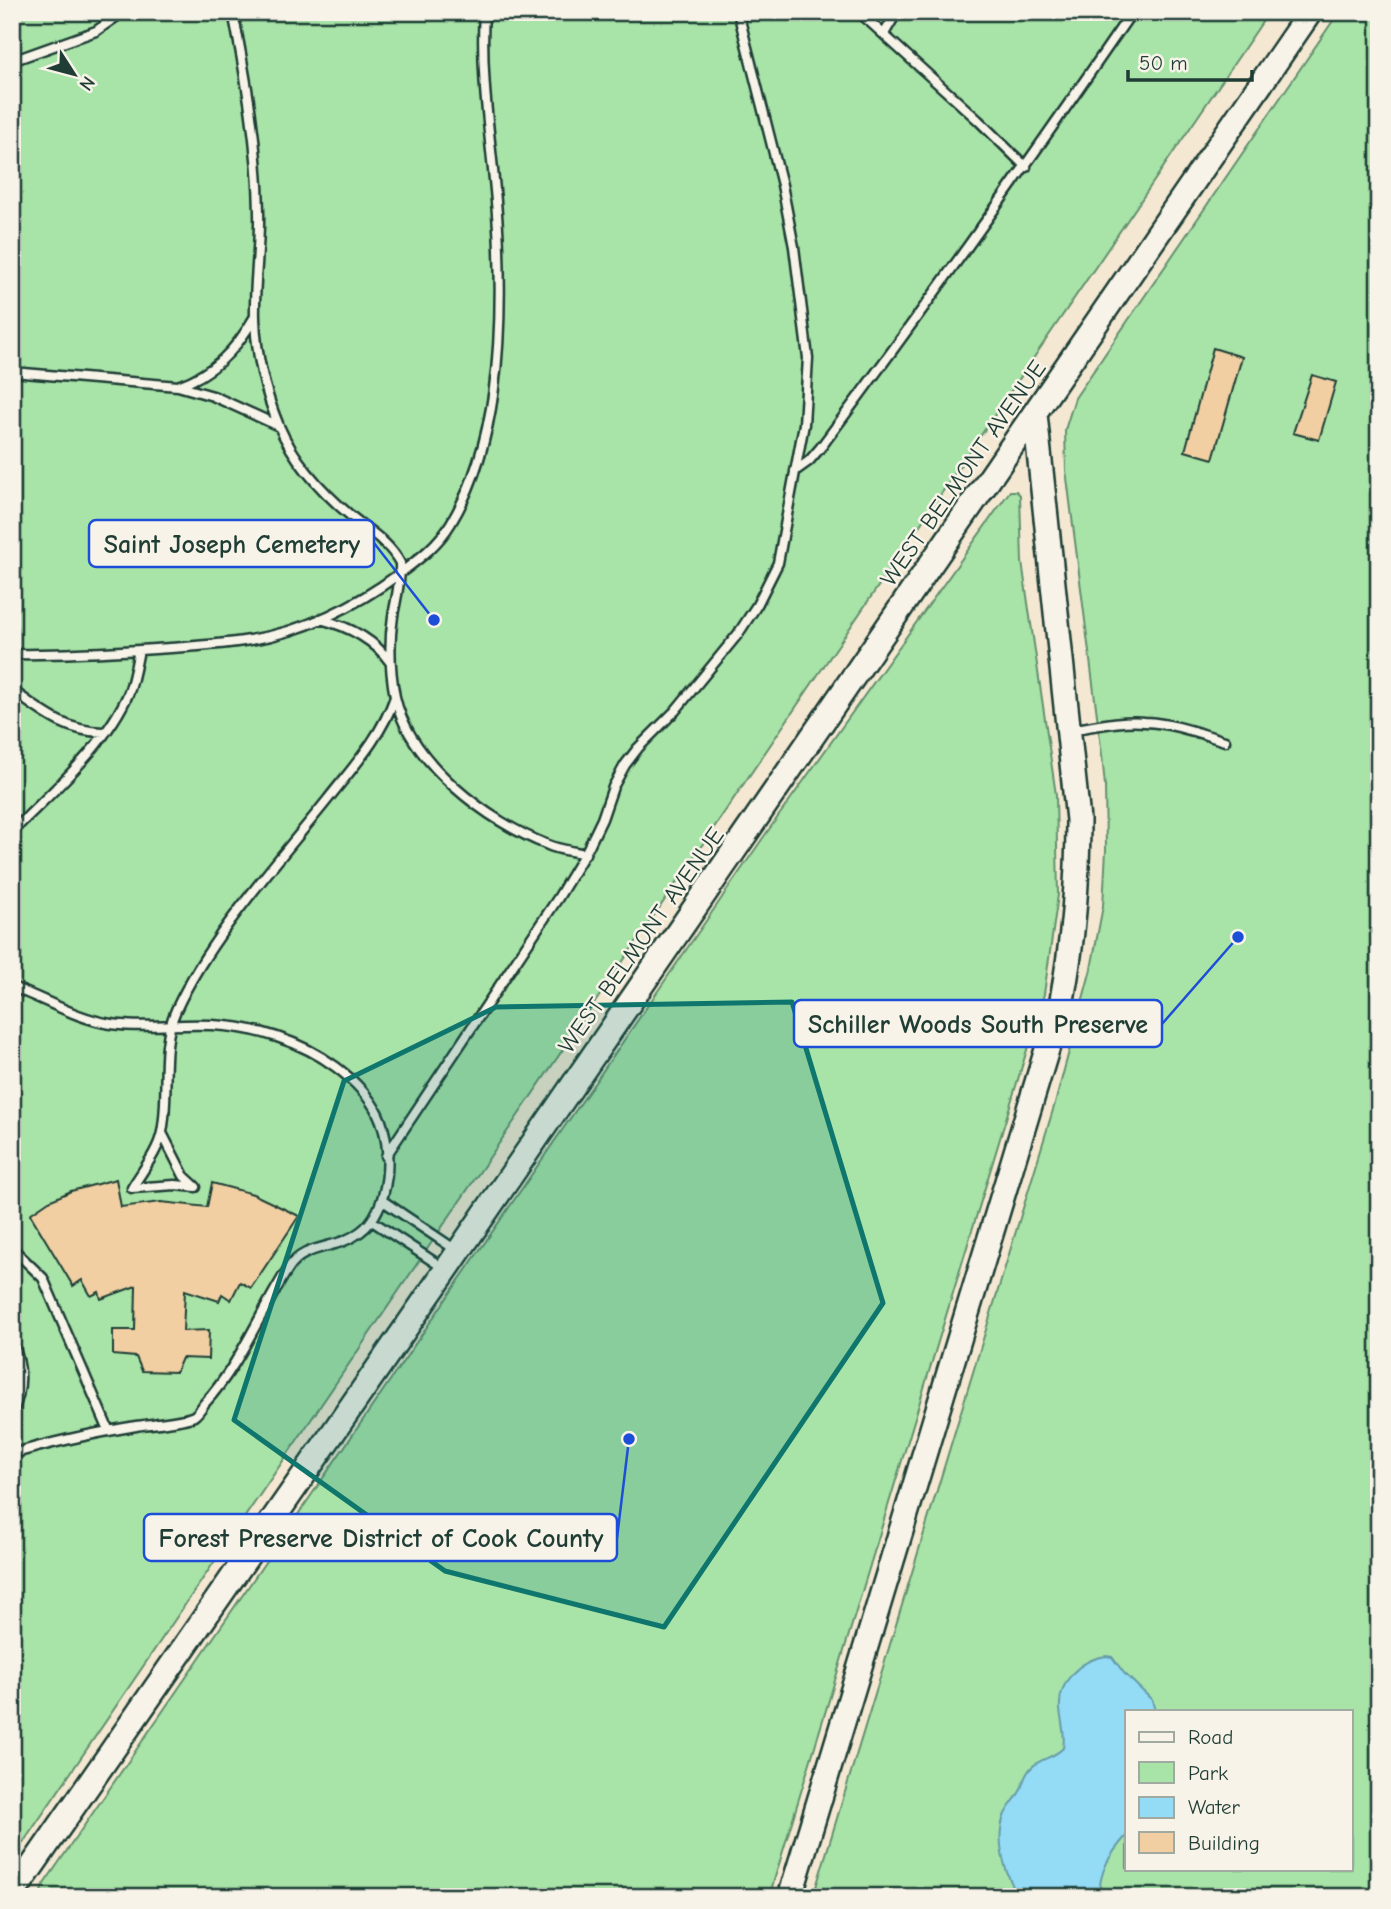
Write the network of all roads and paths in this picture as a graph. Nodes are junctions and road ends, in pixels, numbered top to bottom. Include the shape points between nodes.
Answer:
1 (123, 12) edge
2 (233, 12) edge
3 (484, 12) edge
4 (738, 12) edge
5 (859, 12) edge
6 (897, 12) edge
7 (1132, 12) edge
8 (1310, 12) edge
9 (884, 34) junction
10 (12, 61) edge
11 (1026, 167) junction
12 (255, 317) junction
13 (12, 372) edge
14 (178, 386) junction
15 (1035, 414) junction
16 (279, 426) junction
17 (795, 471) junction
18 (400, 572) junction
19 (320, 619) junction
20 (139, 650) junction
21 (12, 654) edge
22 (392, 665) junction
23 (12, 690) edge
24 (396, 697) junction
25 (1070, 730) junction
26 (106, 732) junction
27 (1225, 741) dead end
28 (12, 832) edge
29 (585, 854) junction
30 (12, 987) edge
31 (171, 1026) junction
32 (162, 1133) junction
33 (386, 1156) junction
34 (383, 1201) junction
35 (372, 1221) junction
36 (12, 1248) edge
37 (452, 1261) junction
38 (12, 1342) edge
39 (12, 1413) edge
40 (109, 1431) junction
41 (12, 1454) edge
42 (12, 1895) edge
43 (790, 1897) edge

1 - 10 lane via 96,31
2 - 12 lane via 250,109 260,211
3 - 18 lane via 483,85 499,249 498,339 491,405 473,478 451,523 426,554
4 - 17 lane via 773,146 805,324 807,388
5 - 9 lane
6 - 9 lane
7 - 11 lane
8 - 15 main road, WEST BELMONT AVENUE
9 - 11 lane
11 - 17 lane via 821,447
12 - 14 lane via 210,371
12 - 16 lane via 260,363
13 - 14 lane
14 - 16 lane via 213,396
15 - 25 main road
15 - 37 main road, WEST BELMONT AVENUE
16 - 18 lane via 309,476 395,553
17 - 29 lane via 778,563 757,604 711,669 625,765
18 - 19 lane
18 - 22 lane
19 - 20 lane via 251,640
19 - 22 lane via 355,632
20 - 21 lane
20 - 26 lane via 129,691
22 - 24 lane
23 - 26 lane via 63,726
24 - 29 lane via 423,752 480,808 549,846
24 - 31 lane via 368,750 219,940 188,987
25 - 27 lane via 1146,722
25 - 43 main road via 1078,870 1062,1000
26 - 28 lane
29 - 33 lane
30 - 31 lane via 108,1024
31 - 32 lane
31 - 33 lane via 240,1027 316,1054 337,1067 371,1103 379,1116
32 - 32 lane via 132,1188 196,1187 184,1176
33 - 34 lane
34 - 35 lane
34 - 37 lane
35 - 37 lane
35 - 40 lane via 351,1238 295,1258 222,1385 194,1416
36 - 40 lane via 43,1278
37 - 42 main road, WEST BELMONT AVENUE
38 - 39 lane via 21,1373
40 - 41 lane

